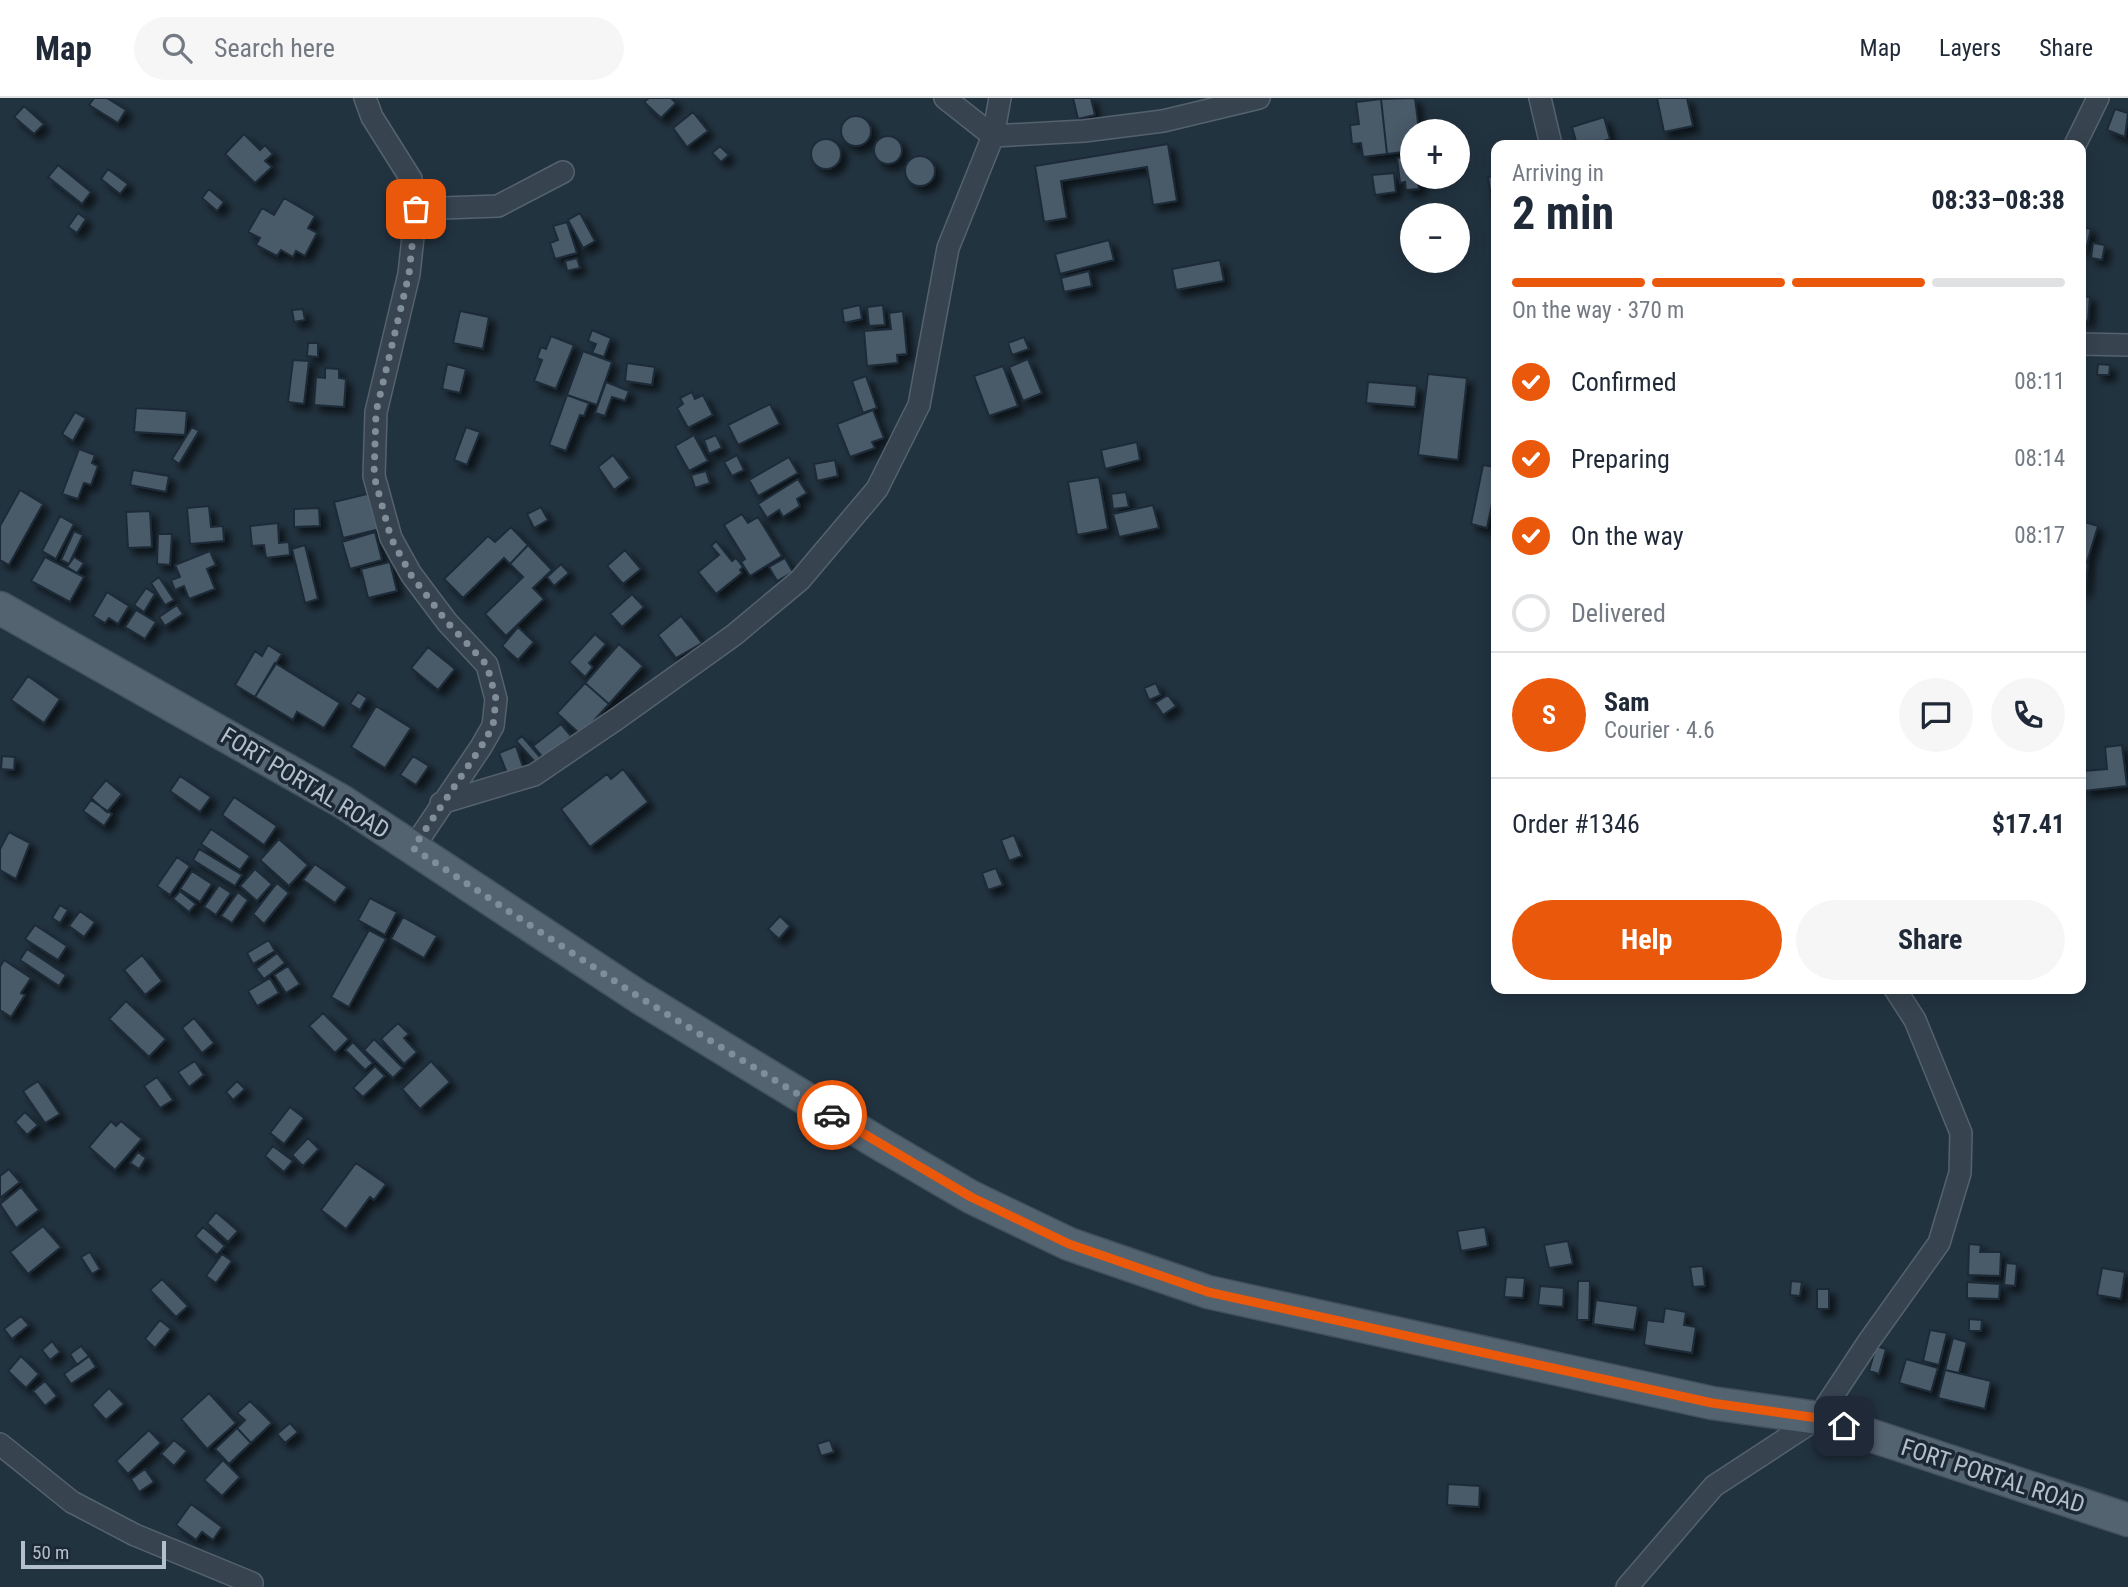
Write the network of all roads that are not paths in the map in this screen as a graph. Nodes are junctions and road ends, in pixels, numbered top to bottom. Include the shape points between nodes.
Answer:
1 (365, 98) edge
2 (945, 98) edge
3 (1000, 98) edge
4 (1259, 98) edge
5 (1540, 98) edge
6 (2098, 98) edge
7 (993, 135) junction
8 (1550, 140) edge
9 (2077, 140) edge
10 (563, 172) dead end
11 (416, 209) junction
12 (2086, 344) edge
13 (2128, 345) edge
14 (0, 608) edge
15 (441, 803) junction
16 (413, 848) junction
17 (1898, 994) edge
18 (1818, 1418) junction
19 (0, 1444) edge
20 (2128, 1520) edge
21 (252, 1584) dead end
22 (1627, 1587) edge

1 - 11 street via 411,179
2 - 7 street
3 - 7 street
4 - 7 street via 1163,121
5 - 8 street
6 - 9 street
7 - 15 street via 948,248 919,405 877,489 800,580 692,665 534,775
10 - 11 street via 498,206
11 - 15 street via 409,274 376,412 374,476 391,538 411,575 487,665 496,699 493,726
12 - 13 street
14 - 16 main road, FORT PORTAL ROAD via 343,802
15 - 16 street
16 - 18 main road, FORT PORTAL ROAD via 639,997 877,1142 971,1197 1069,1244 1208,1292 1712,1403
17 - 18 street via 1915,1020 1961,1133 1960,1172 1940,1243
18 - 20 main road, FORT PORTAL ROAD
18 - 22 street via 1714,1486
19 - 21 street via 72,1502 135,1535

